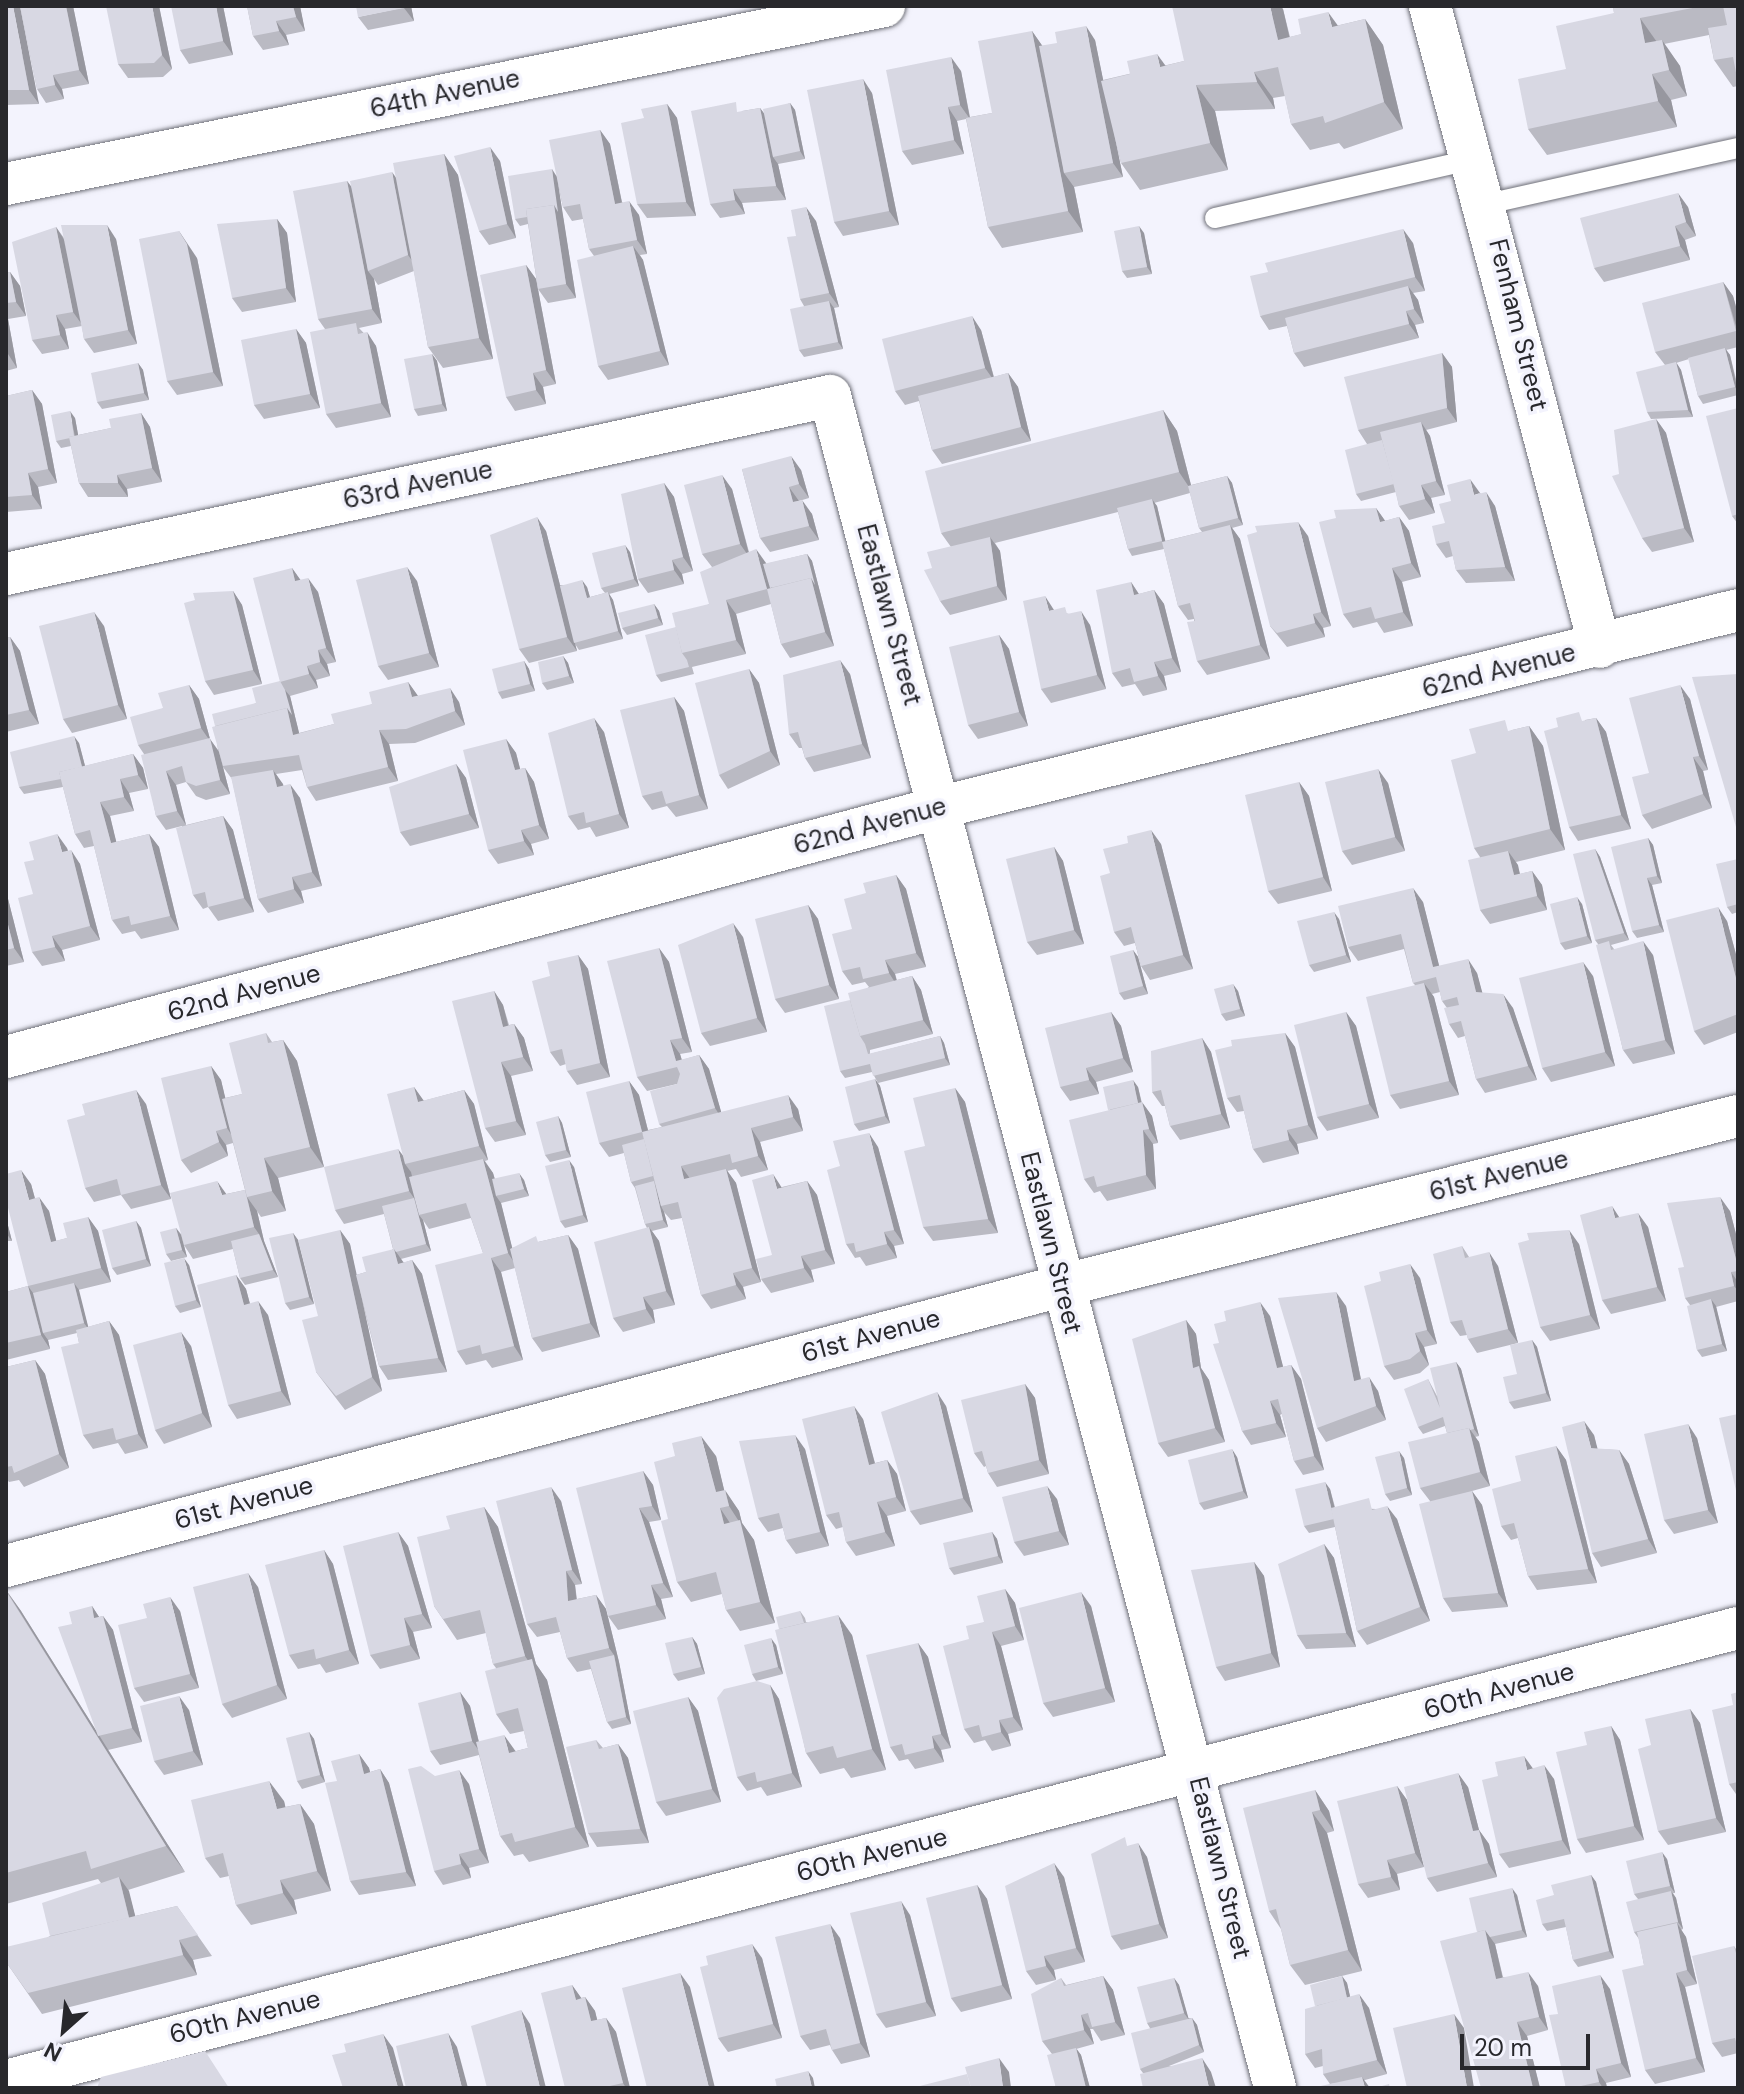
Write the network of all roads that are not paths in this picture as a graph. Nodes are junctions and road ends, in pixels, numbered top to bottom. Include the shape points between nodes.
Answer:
1 (884, 6) edge
2 (1430, 6) edge
3 (1738, 148) edge
4 (1475, 159) junction
5 (6, 184) edge
6 (1487, 204) junction
7 (1215, 218) dead end
8 (830, 396) joint
9 (6, 574) edge
10 (1738, 610) edge
11 (1600, 647) junction
12 (941, 807) junction
13 (6, 1057) edge
14 (1738, 1116) edge
15 (1061, 1286) junction
16 (6, 1566) edge
17 (1738, 1628) edge
18 (1195, 1772) junction
19 (6, 2081) edge
20 (1275, 2088) edge

1 - 5 street, 64th Avenue
2 - 4 street, Fenham Street
3 - 6 lane
4 - 6 street, Fenham Street
4 - 7 lane
6 - 11 street, Fenham Street
8 - 9 street, 63rd Avenue
8 - 12 street, Eastlawn Street
10 - 11 street, 62nd Avenue
11 - 12 street, 62nd Avenue
12 - 13 street, 62nd Avenue
12 - 15 street, Eastlawn Street
14 - 15 street, 61st Avenue
15 - 16 street, 61st Avenue
15 - 18 street, Eastlawn Street
17 - 18 street, 60th Avenue
18 - 19 street, 60th Avenue
18 - 20 street, Eastlawn Street

